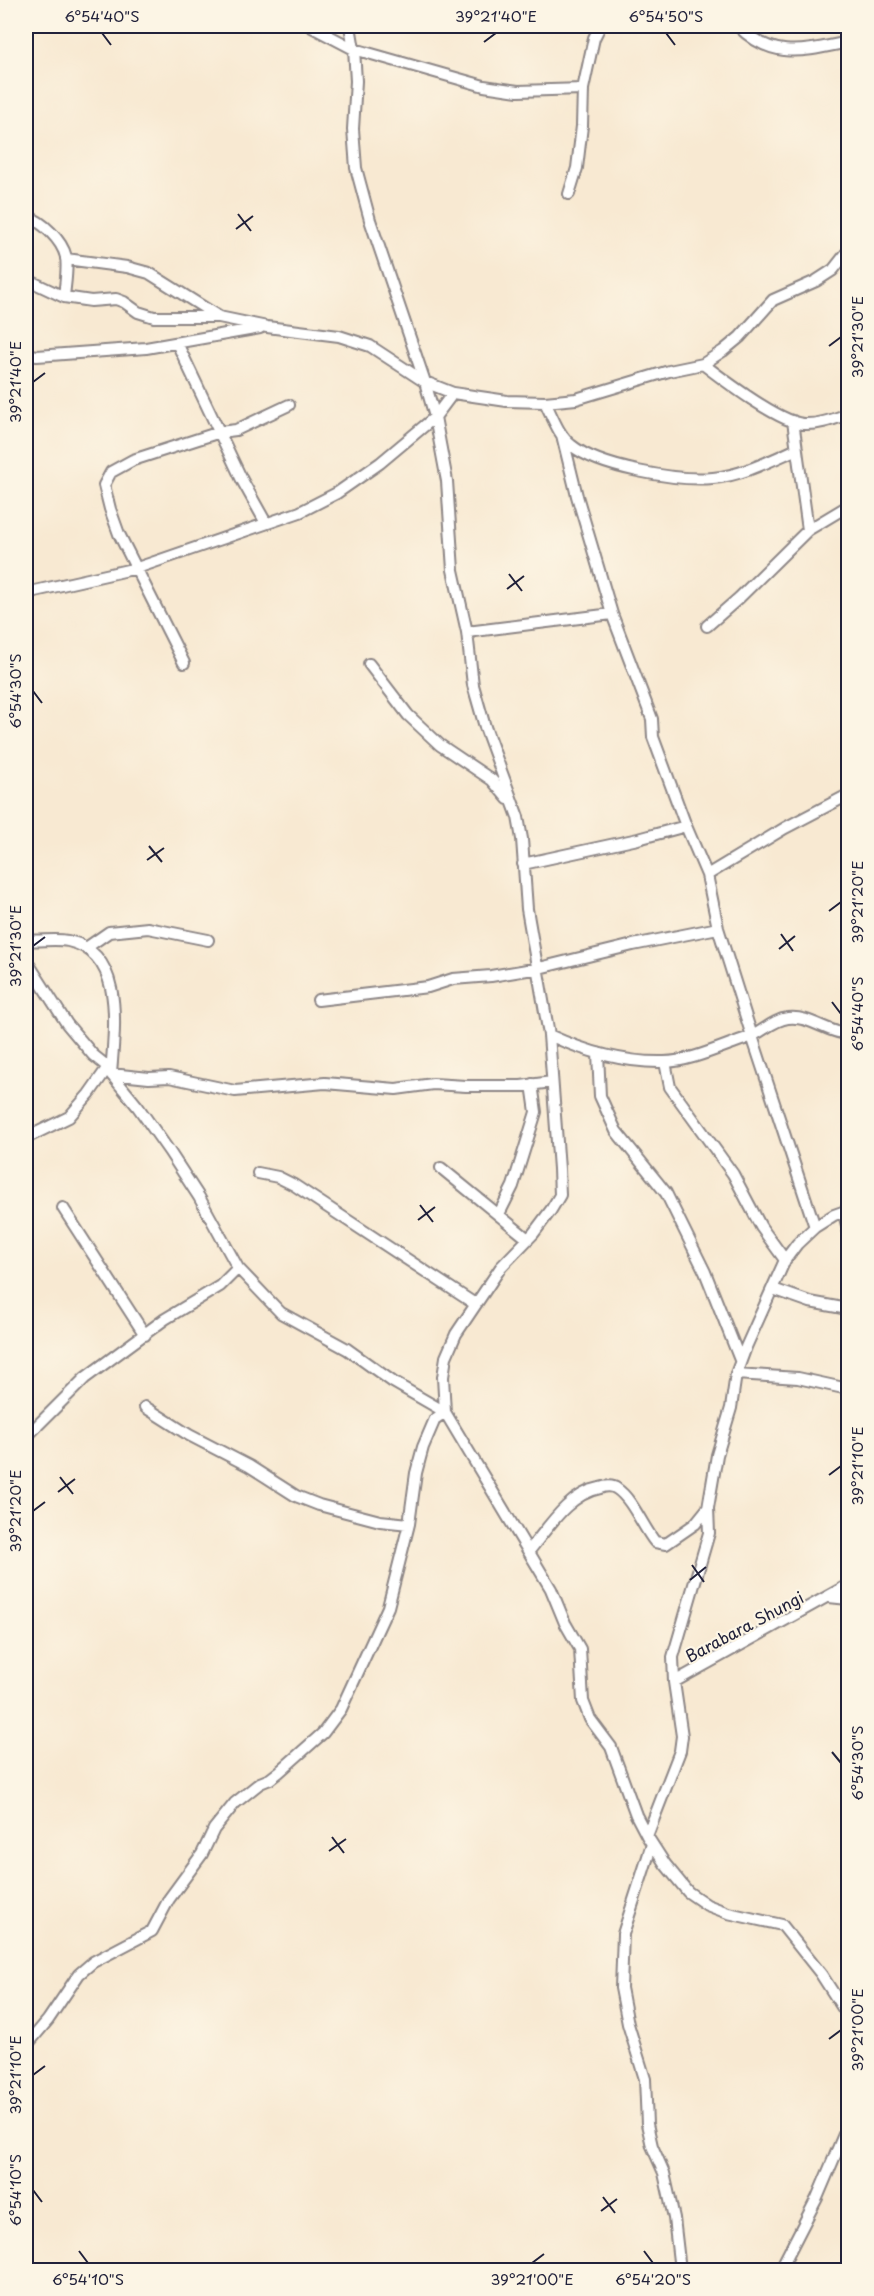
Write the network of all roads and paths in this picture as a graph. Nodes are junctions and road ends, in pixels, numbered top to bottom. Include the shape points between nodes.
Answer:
1 (310, 26) edge
2 (350, 26) edge
3 (600, 26) edge
4 (738, 26) edge
5 (849, 42) edge
6 (354, 49) junction
7 (583, 89) junction
8 (570, 194) dead end
9 (26, 216) edge
10 (849, 251) edge
11 (66, 259) junction
12 (26, 279) edge
13 (64, 297) junction
14 (219, 317) junction
15 (267, 327) junction
16 (177, 343) junction
17 (26, 354) edge
18 (703, 363) junction
19 (426, 382) junction
20 (453, 393) junction
21 (545, 402) junction
22 (289, 405) dead end
23 (849, 414) edge
24 (435, 417) junction
25 (793, 421) junction
26 (220, 432) junction
27 (562, 435) junction
28 (795, 450) junction
29 (849, 506) edge
30 (266, 523) junction
31 (808, 530) junction
32 (137, 567) junction
33 (26, 593) edge
34 (612, 614) junction
35 (707, 626) dead end
36 (467, 632) junction
37 (184, 663) dead end
38 (369, 664) dead end
39 (849, 795) edge
40 (512, 803) junction
41 (686, 826) junction
42 (524, 864) junction
43 (707, 875) junction
44 (718, 928) junction
45 (26, 940) edge
46 (208, 940) dead end
47 (86, 948) junction
48 (26, 960) edge
49 (539, 968) junction
50 (318, 1000) dead end
51 (849, 1034) edge
52 (549, 1035) junction
53 (752, 1036) junction
54 (598, 1053) junction
55 (664, 1062) junction
56 (109, 1071) junction
57 (552, 1082) junction
58 (532, 1084) junction
59 (26, 1138) edge
60 (441, 1168) dead end
61 (258, 1173) dead end
62 (63, 1208) dead end
63 (846, 1212) edge
64 (499, 1214) junction
65 (815, 1227) junction
66 (849, 1230) edge
67 (528, 1239) junction
68 (785, 1260) junction
69 (238, 1268) junction
70 (773, 1288) junction
71 (474, 1304) junction
72 (849, 1309) edge
73 (145, 1335) junction
74 (740, 1360) junction
75 (736, 1374) junction
76 (849, 1389) edge
77 (145, 1407) dead end
78 (445, 1413) junction
79 (26, 1437) edge
80 (708, 1509) junction
81 (409, 1524) junction
82 (529, 1551) junction
83 (849, 1585) edge
84 (829, 1597) junction
85 (849, 1599) edge
86 (674, 1683) junction
87 (650, 1840) junction
88 (849, 2016) edge
89 (26, 2046) edge
90 (849, 2125) edge
91 (680, 2271) edge
92 (780, 2271) edge

1 - 6 street
2 - 6 street
3 - 7 street
4 - 5 street via 759,43 788,51
6 - 7 street via 484,86 518,91
6 - 19 street via 356,168
7 - 8 street via 578,168
9 - 11 street via 52,235
10 - 18 street via 833,270 816,281 773,300 740,337
11 - 13 street
11 - 14 street via 148,273
12 - 13 street
13 - 14 street via 116,299 154,317
14 - 15 street
15 - 16 street
15 - 19 street via 339,336 370,346
16 - 17 street via 116,352
16 - 26 street
18 - 21 street via 576,399
18 - 25 street via 752,399
19 - 20 street
19 - 24 street
20 - 21 street
20 - 24 street
21 - 27 street
22 - 26 street via 237,430
23 - 25 street via 828,422
24 - 30 street via 337,493 300,512
24 - 36 street via 447,481 453,570
25 - 28 street
26 - 30 street
26 - 32 street via 134,460 111,472 104,485 110,509
27 - 28 street via 585,455 606,463 678,476 713,478
27 - 34 street
28 - 31 street
29 - 31 street
30 - 32 street
31 - 35 street
32 - 33 street
32 - 37 street
34 - 36 street
34 - 41 street via 652,719 653,737
36 - 40 street via 473,686
38 - 40 street via 408,715 440,745 492,780
39 - 43 street
40 - 42 street via 518,817
41 - 42 street
41 - 43 street
42 - 49 street via 527,909
43 - 44 street
44 - 49 street
44 - 53 street
45 - 47 street via 68,941
46 - 47 street via 148,928 109,932
47 - 56 street via 100,959 111,989 114,1017
48 - 56 street via 67,1024
49 - 50 street
49 - 52 street
51 - 53 street via 789,1018
52 - 54 street
52 - 57 street
53 - 55 street
53 - 65 street
54 - 55 street
54 - 74 street via 600,1096 616,1131 645,1164 670,1202 705,1272
55 - 68 street via 670,1088 728,1165 761,1227
56 - 58 street via 169,1077 235,1091 325,1083 396,1089 433,1084
56 - 59 street via 69,1117
56 - 69 street via 169,1151
57 - 58 street
57 - 67 street via 560,1195
58 - 64 street via 536,1112 513,1186
60 - 64 street
61 - 71 street via 294,1185
62 - 73 street
63 - 65 street
63 - 66 street
64 - 67 street
65 - 68 street
67 - 71 street
68 - 70 street
69 - 73 street via 220,1287
69 - 78 street via 281,1313 347,1349
70 - 72 street via 810,1302
70 - 74 street
71 - 78 street via 446,1357
73 - 79 street via 85,1378
74 - 75 street
75 - 76 street via 798,1378
75 - 80 street
77 - 81 street via 296,1496 380,1521
78 - 81 street via 435,1419 423,1447
78 - 82 street
80 - 82 street via 672,1541 660,1544 617,1488 595,1489 578,1496
80 - 86 street via 709,1533 674,1657
81 - 89 street via 388,1607 341,1709 323,1733 279,1772 235,1803 214,1829 152,1931 93,1962 79,1974
82 - 87 street via 580,1649 583,1701 590,1719 611,1748 636,1815
83 - 84 street, Barabara Shungi
84 - 85 street, Barabara Shungi
84 - 86 street, Barabara Shungi
86 - 87 street via 682,1736 680,1751
87 - 88 street via 688,1892 707,1905 782,1925
87 - 91 street via 622,1934 621,1988 645,2079 652,2146 664,2173 674,2218
90 - 92 street

